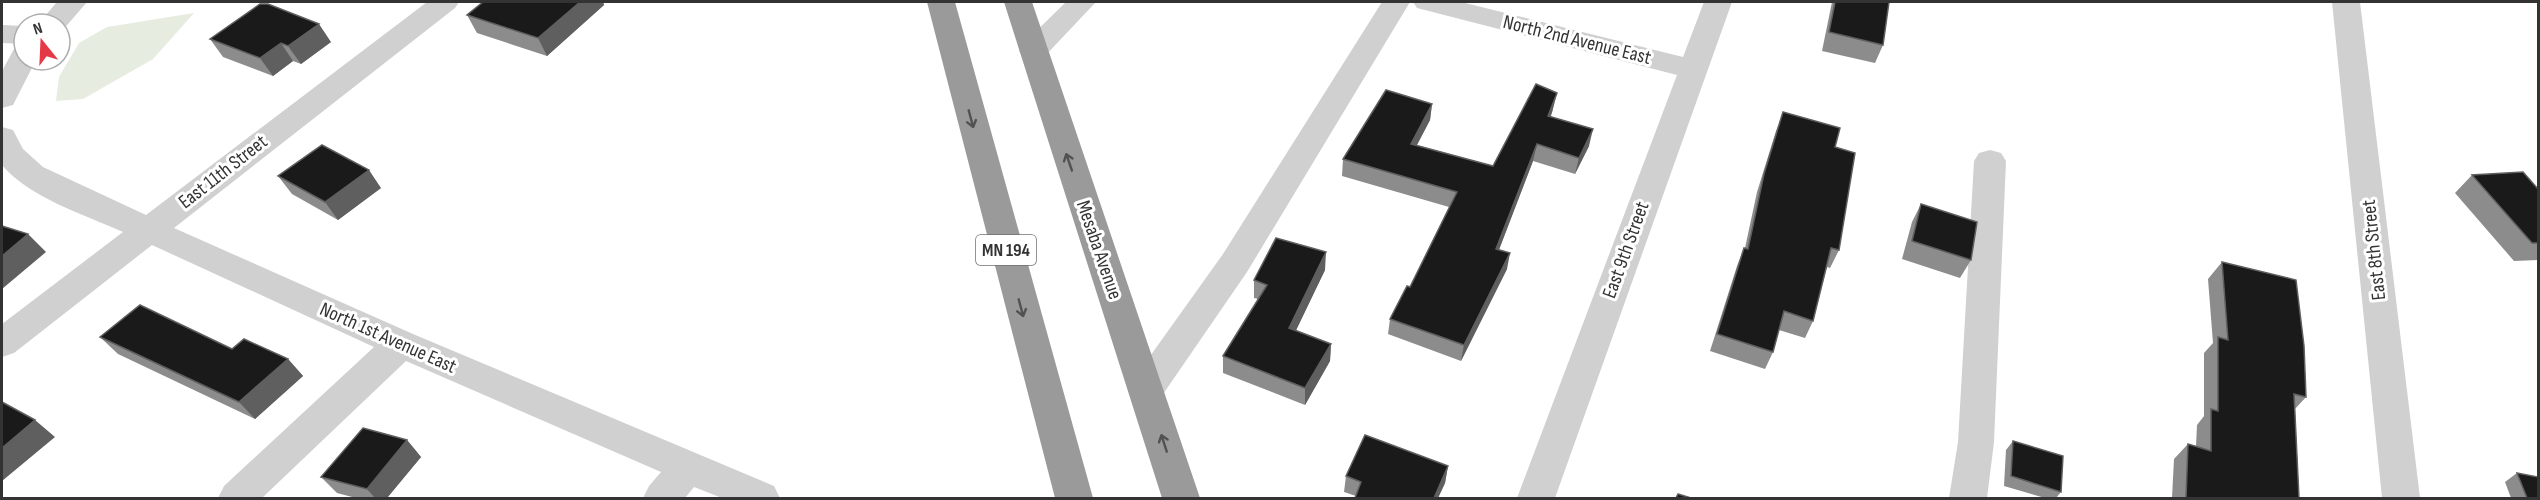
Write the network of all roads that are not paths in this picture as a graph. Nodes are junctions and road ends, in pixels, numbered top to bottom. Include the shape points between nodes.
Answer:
1 (923, 2) edge
2 (941, 2) edge
3 (1018, 2) edge
4 (1030, 2) edge
5 (1082, 2) edge
6 (1396, 2) edge
7 (1427, 2) edge
8 (1718, 2) edge
9 (2346, 2) edge
10 (428, 4) edge
11 (1031, 42) junction
12 (1692, 69) junction
13 (16, 72) edge
14 (960, 78) junction
15 (2, 98) edge
16 (2, 138) edge
17 (1990, 161) dead end
18 (11, 171) edge
19 (148, 230) junction
20 (2, 344) edge
21 (401, 344) junction
22 (1146, 390) junction
23 (688, 467) junction
24 (237, 498) edge
25 (662, 498) edge
26 (761, 498) edge
27 (1074, 498) edge
28 (1181, 498) edge
29 (1536, 498) edge
30 (1968, 498) edge
31 (2401, 498) edge

1 - 14 highway, MN 194
2 - 14 highway, MN 194
3 - 11 highway, Mesaba Avenue
4 - 11 highway
5 - 11 street
6 - 22 street via 1235,263
7 - 12 street, North 2nd Avenue East
8 - 12 street, East 9th Street
9 - 31 street, East 8th Street
10 - 19 street, East 11th Street
22 -> 11 highway, Mesaba Avenue
12 - 29 street, East 9th Street
13 - 15 street
14 -> 27 highway, MN 194
16 - 18 street
17 - 30 street via 1976,442
18 - 19 street, North 1st Avenue East via 27,174
19 - 20 street, East 11th Street
19 - 21 street, North 1st Avenue East
21 - 23 street, North 1st Avenue East
21 - 24 street
28 -> 22 highway, Mesaba Avenue
23 - 25 street
23 - 26 street, North 1st Avenue East

